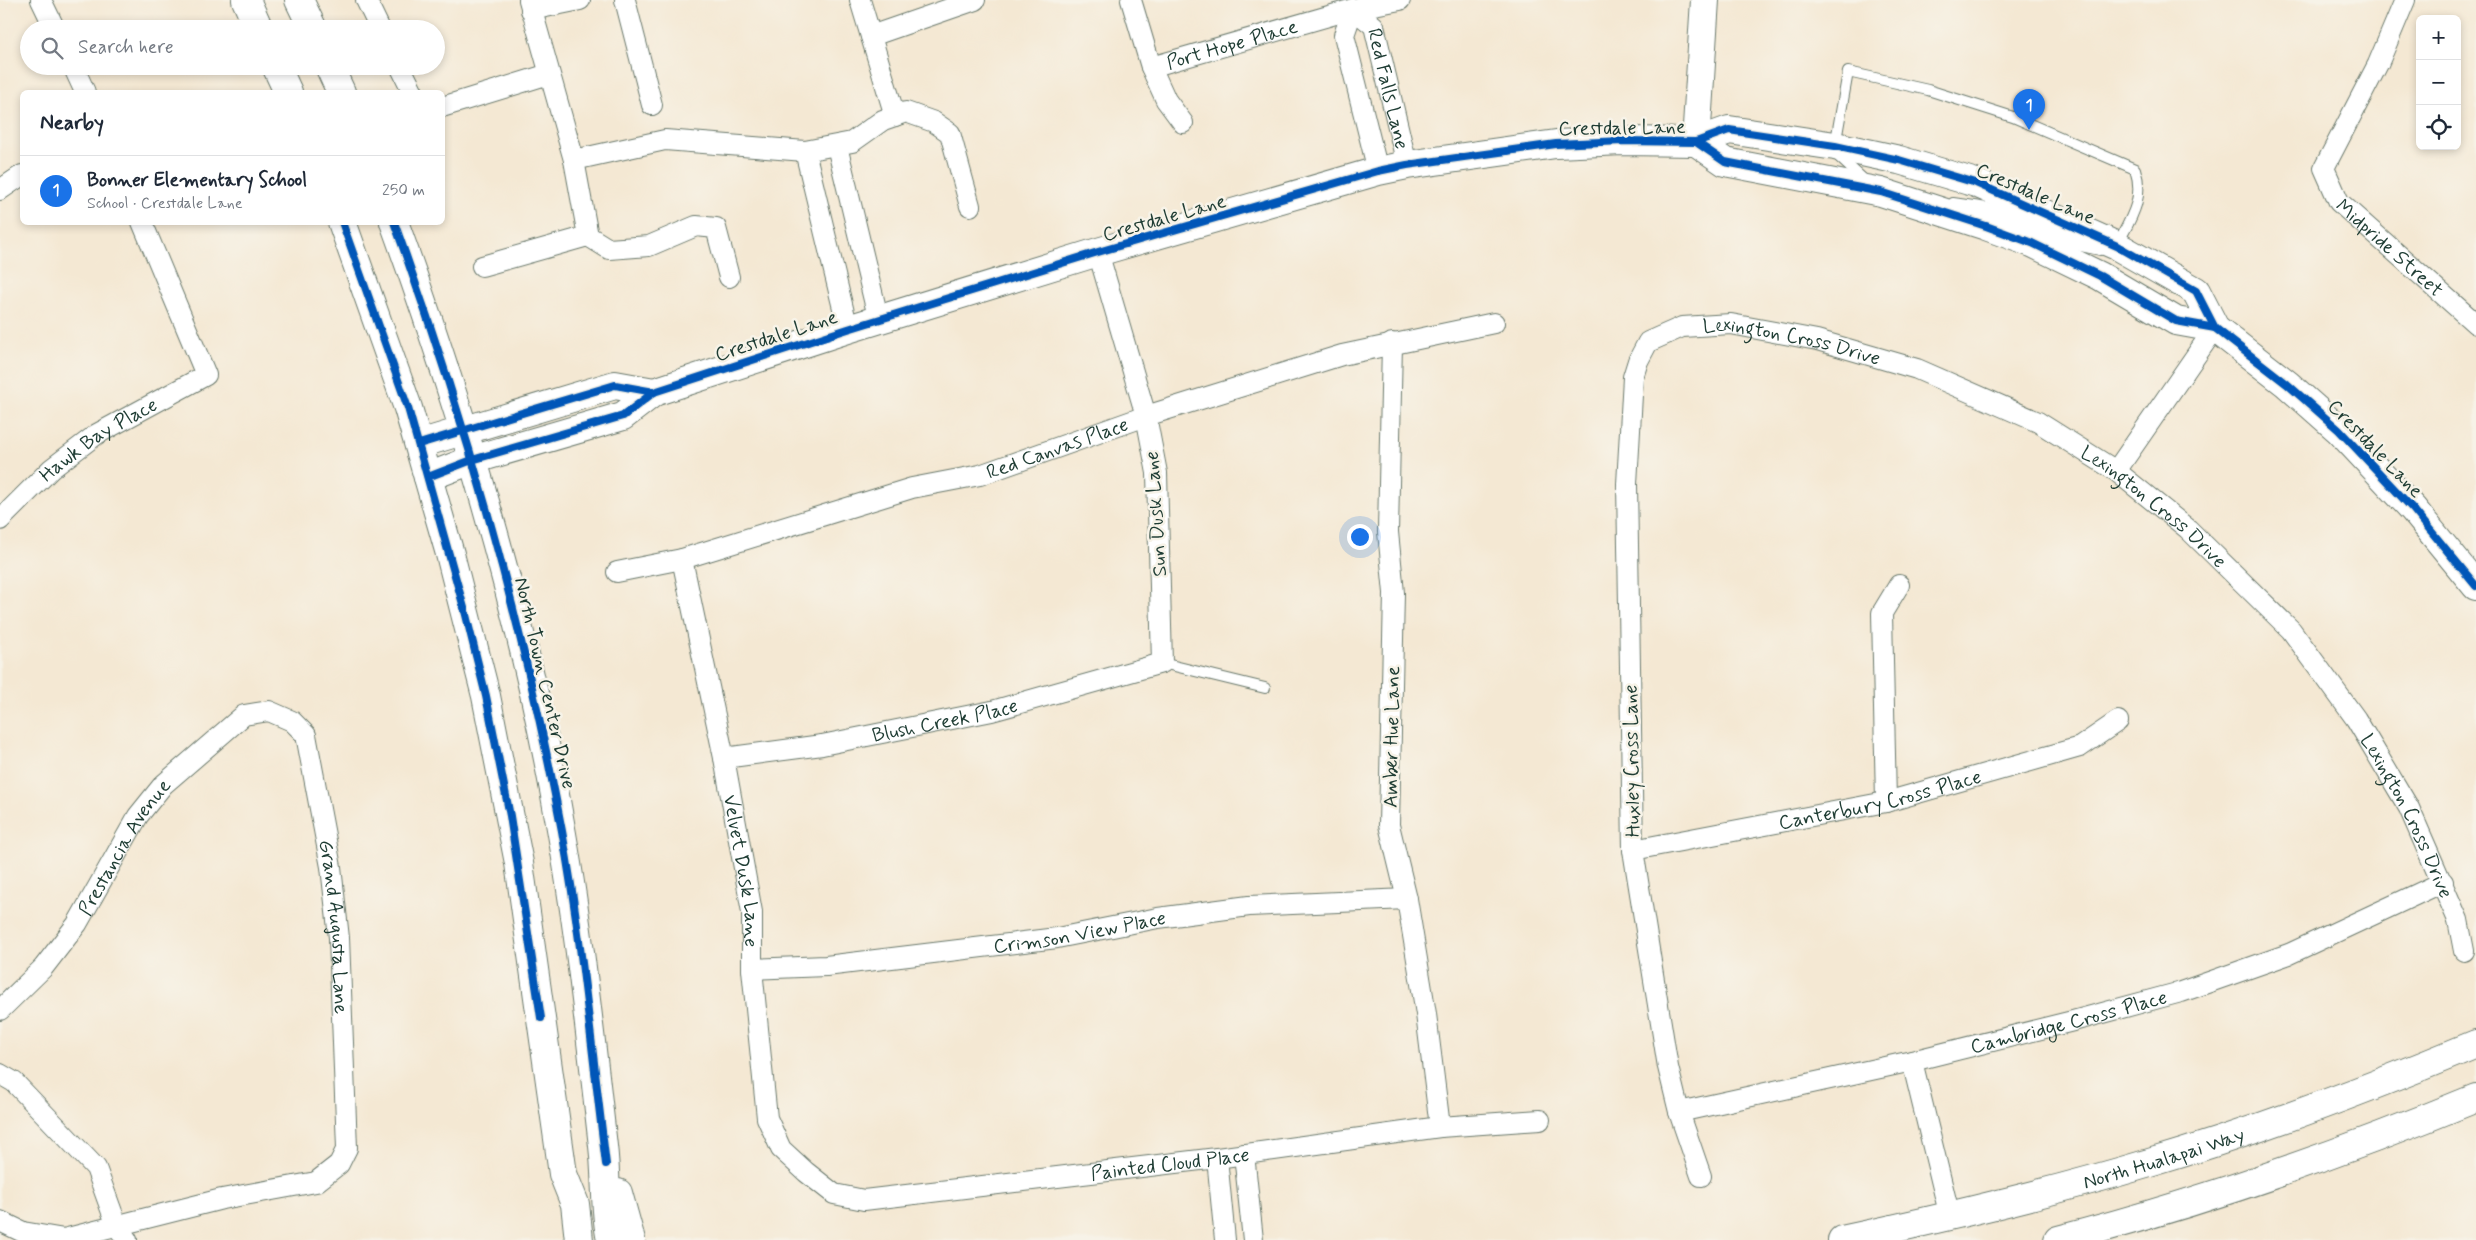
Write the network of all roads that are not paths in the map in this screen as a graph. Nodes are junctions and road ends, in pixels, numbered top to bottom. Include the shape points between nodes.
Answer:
1 (42, 0) edge
2 (246, 0) edge
3 (299, 0) edge
4 (366, 0) edge
5 (580, 0) edge
6 (625, 0) edge
7 (860, 0) edge
8 (975, 0) edge
9 (1131, 0) edge
10 (1400, 0) edge
11 (1705, 0) edge
12 (2405, 0) edge
13 (530, 5) edge
14 (1353, 9) junction
15 (51, 20) edge
16 (255, 20) edge
17 (309, 20) edge
18 (376, 20) edge
19 (871, 36) junction
20 (1152, 67) junction
21 (549, 74) junction
22 (77, 75) edge
23 (280, 75) edge
24 (333, 75) edge
25 (404, 75) edge
26 (84, 90) edge
27 (287, 90) edge
28 (340, 90) edge
29 (412, 90) edge
30 (652, 105) dead end
31 (445, 106) edge
32 (895, 116) junction
33 (1183, 123) dead end
34 (1696, 142) junction
35 (837, 146) junction
36 (1835, 146) junction
37 (805, 151) junction
38 (574, 160) junction
39 (1407, 165) junction
40 (1378, 171) junction
41 (20, 176) edge
42 (0, 190) edge
43 (1881, 192) junction
44 (970, 206) dead end
45 (1935, 208) junction
46 (143, 225) edge
47 (343, 225) edge
48 (395, 225) edge
49 (588, 236) junction
50 (2117, 246) junction
51 (1098, 252) junction
52 (482, 266) dead end
53 (729, 277) dead end
54 (879, 320) junction
55 (1494, 322) dead end
56 (2476, 324) edge
57 (2215, 328) junction
58 (848, 329) junction
59 (1648, 342) joint
60 (1392, 343) junction
61 (654, 392) junction
62 (1146, 416) junction
63 (463, 429) junction
64 (419, 444) junction
65 (472, 460) junction
66 (2116, 471) junction
67 (428, 476) junction
68 (0, 520) edge
69 (682, 559) junction
70 (617, 572) dead end
71 (1899, 585) dead end
72 (2476, 586) edge
73 (1162, 663) junction
74 (1266, 688) dead end
75 (269, 711) joint
76 (2118, 721) dead end
77 (724, 758) junction
78 (1886, 802) junction
79 (1633, 850) junction
80 (2443, 882) junction
81 (1407, 899) junction
82 (2464, 952) dead end
83 (752, 969) junction
84 (0, 1010) edge
85 (2476, 1044) edge
86 (1912, 1060) junction
87 (0, 1074) edge
88 (2476, 1098) edge
89 (1679, 1112) junction
90 (1540, 1120) dead end
91 (1440, 1127) junction
92 (1244, 1154) junction
93 (1217, 1158) junction
94 (606, 1164) junction
95 (806, 1172) joint
96 (563, 1174) junction
97 (1701, 1176) dead end
98 (1950, 1217) junction
99 (0, 1221) edge
100 (119, 1235) edge
101 (562, 1240) edge
102 (579, 1240) edge
103 (610, 1240) edge
104 (631, 1240) edge
105 (1225, 1240) edge
106 (1253, 1240) edge
107 (1842, 1240) edge
108 (2058, 1240) edge

1 - 15 street
2 - 16 main road
3 - 17 main road
4 - 18 street
5 - 13 street
6 - 30 street
7 - 19 street
8 - 19 street
9 - 20 street
10 - 14 street, Port Hope Place
11 - 34 main road
12 - 56 street, Midpride Street via 2378,64 2324,168 2339,202
13 - 21 street
14 - 20 street, Port Hope Place
14 - 39 street, Red Falls Lane via 1374,26
14 - 40 street, Red Falls Lane via 1344,35
19 - 32 street
20 - 33 street via 1166,100
21 - 31 street
21 - 38 street
22 - 26 street
23 - 27 main road
24 - 28 main road
25 - 29 street
32 - 35 street via 883,120 852,142
32 - 44 street via 906,112 934,122 950,133
34 - 36 main road, Crestdale Lane via 1729,130
34 - 39 main road, Crestdale Lane via 1556,144
34 - 43 main road, Crestdale Lane via 1725,162
35 - 37 street
35 - 54 street
36 - 43 lane via 1839,157
36 - 50 main road, Crestdale Lane via 1899,160 1976,183
36 - 50 lane via 1848,72 1928,90 2013,117 2135,169 2140,183 2138,203
37 - 38 street via 665,140
37 - 58 street
38 - 49 street
39 - 40 main road, Crestdale Lane
40 - 51 main road, Crestdale Lane
41 - 42 street
43 - 45 main road, Crestdale Lane
45 - 50 lane via 1953,203 1987,208 2076,245 2108,250
45 - 57 main road, Crestdale Lane via 2032,243 2116,284 2176,321
46 - 68 street, Hawk Bay Place via 206,375 97,434 51,469
47 - 64 main road
48 - 63 main road, North Town Center Drive via 438,346
49 - 52 street
49 - 53 street via 609,249 649,246 696,226 716,228
50 - 57 main road, Crestdale Lane via 2196,291
51 - 54 main road, Crestdale Lane
51 - 62 street, Sun Dusk Lane
54 - 58 main road, Crestdale Lane
55 - 60 street, Red Canvas Place
57 - 66 street
57 - 72 main road, Crestdale Lane via 2339,430 2414,509
58 - 61 main road, Crestdale Lane
59 - 66 street, Lexington Cross Drive via 1682,327 1731,324 1818,340 1926,373 2038,422
59 - 79 street, Huxley Cross Lane via 1633,376 1627,484
60 - 62 street, Red Canvas Place via 1342,355
60 - 81 street, Amber Hue Lane via 1388,532 1394,593 1389,825
61 - 63 main road, Crestdale Lane via 615,385
61 - 65 main road, Crestdale Lane via 623,416
62 - 69 street, Red Canvas Place via 980,475 912,488
62 - 73 street, Sun Dusk Lane via 1157,473
63 - 64 main road, Crestdale Lane
63 - 65 main road, North Town Center Drive
64 - 67 main road
65 - 67 main road, Crestdale Lane
65 - 94 main road, North Town Center Drive via 514,607 560,824
66 - 80 street, Lexington Cross Drive via 2188,529 2291,630 2361,727 2409,808
67 - 96 main road via 466,615 506,791
69 - 70 street, Red Canvas Place
69 - 77 street, Velvet Dusk Lane
71 - 78 street via 1882,613
73 - 74 lane
73 - 77 street, Blush Creek Place via 992,711 822,746
75 - 84 street, Prestancia Avenue via 244,715 163,785 138,816 77,924 43,968
75 - 100 street, Grand Augusta Lane via 292,721 306,735 331,867 339,938 347,1148 339,1164 316,1182 222,1199
76 - 78 street, Canterbury Cross Place via 2080,747
77 - 83 street, Velvet Dusk Lane via 752,912
78 - 79 street, Canterbury Cross Place
79 - 89 street, Huxley Cross Lane via 1668,1068
80 - 82 street, Lexington Cross Drive via 2458,920
80 - 86 street, Cambridge Cross Place via 2289,954 2181,992
81 - 83 street, Crimson View Place via 1249,906 1158,918 1057,938 826,966
81 - 91 street, Amber Hue Lane
83 - 95 street, Velvet Dusk Lane via 767,1118 781,1148
85 - 98 main road, North Hualapai Way via 2366,1089 2221,1140
86 - 89 street, Cambridge Cross Place
86 - 98 street
87 - 100 street via 14,1082 96,1168
88 - 108 main road via 2338,1152 2228,1190
89 - 97 street, Huxley Cross Lane
90 - 91 street, Painted Cloud Place
91 - 92 street, Painted Cloud Place
92 - 93 street, Painted Cloud Place
92 - 106 street
93 - 95 street, Painted Cloud Place via 864,1200 834,1194
93 - 105 street
94 - 103 main road, North Town Center Drive via 605,1201
94 - 104 main road via 621,1200
96 - 101 main road via 558,1207
96 - 102 main road via 575,1204
98 - 107 main road, North Hualapai Way
99 - 100 street via 23,1232 64,1239

